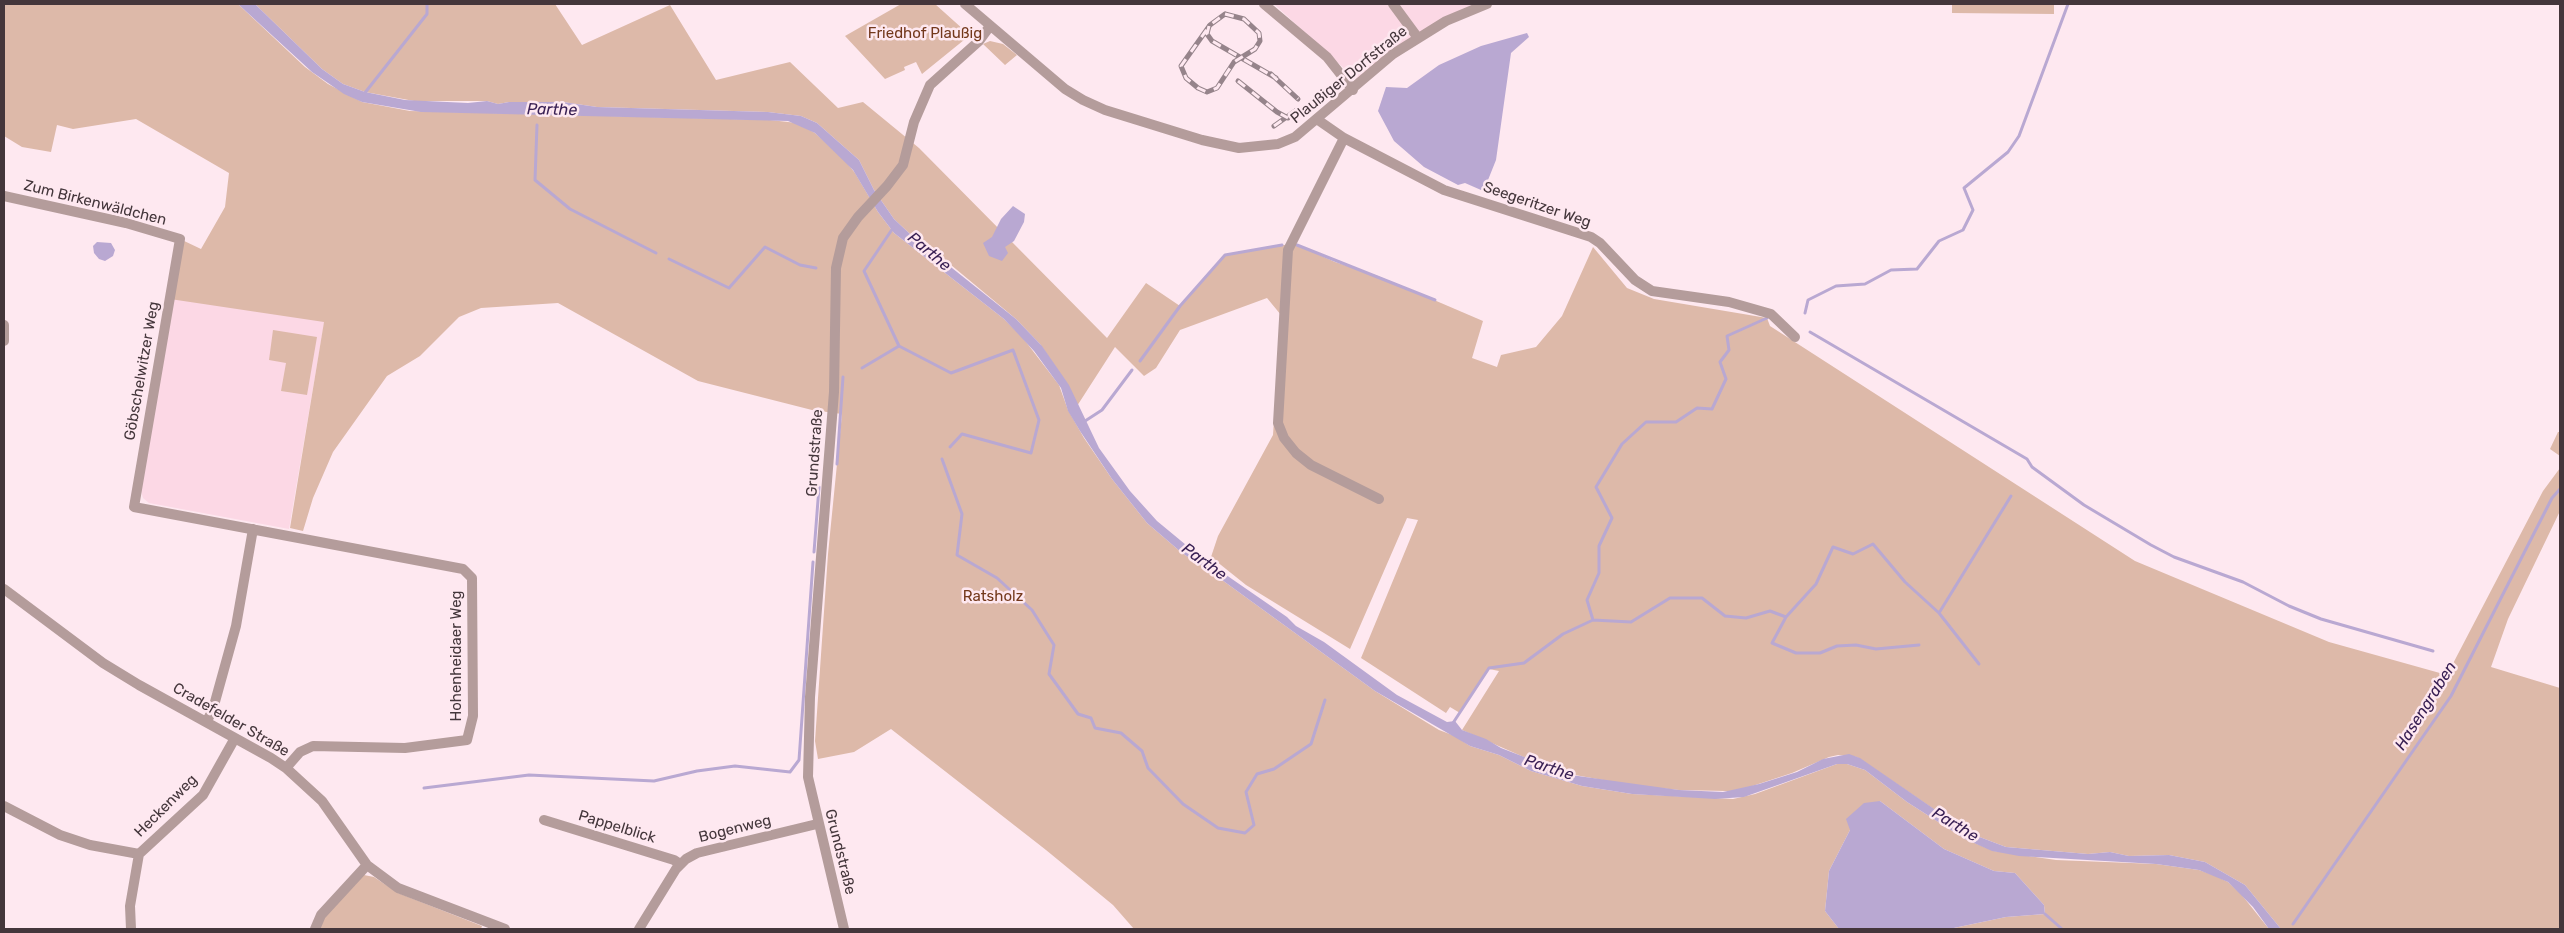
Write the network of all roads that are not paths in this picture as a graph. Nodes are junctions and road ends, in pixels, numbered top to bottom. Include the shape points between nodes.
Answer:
1 (965, 4) edge
2 (1264, 4) edge
3 (1393, 4) edge
4 (1487, 4) edge
5 (990, 26) junction
6 (1418, 38) junction
7 (1354, 90) junction
8 (1318, 120) junction
9 (1344, 138) junction
10 (4, 196) edge
11 (180, 239) joint
12 (4, 325) edge
13 (1796, 337) dead end
14 (4, 341) edge
15 (1379, 499) dead end
16 (134, 507) joint
17 (253, 529) junction
18 (4, 589) edge
19 (207, 721) junction
20 (235, 738) junction
21 (286, 768) junction
22 (4, 806) edge
23 (544, 820) dead end
24 (817, 824) junction
25 (139, 854) junction
26 (680, 864) junction
27 (368, 865) junction
28 (131, 929) edge
29 (315, 929) edge
30 (505, 929) edge
31 (639, 929) edge
32 (844, 929) edge

1 - 5 street, Plaußiger Dorfstraße
2 - 7 street via 1328,57
3 - 6 street
4 - 6 street, Plaußiger Dorfstraße via 1446,21
5 - 8 street, Plaußiger Dorfstraße via 1065,89 1083,100 1202,140 1226,146 1259,147 1295,137
5 - 24 street, Grundstraße via 979,41 930,86 914,122 903,165 843,238 836,268 834,392 810,707 808,776
6 - 7 street, Plaußiger Dorfstraße via 1393,54
7 - 8 street, Plaußiger Dorfstraße
8 - 9 street, Seegeritzer Weg
9 - 13 street, Seegeritzer Weg via 1444,190 1591,238 1600,243 1634,280 1652,291 1729,302 1771,314
9 - 15 street via 1288,250 1278,423 1284,438 1310,465
10 - 11 street, Zum Birkenwäldchen
11 - 16 street, Göbschelwitzer Weg
12 - 14 street
16 - 17 street, Hohenheidaer Weg
17 - 19 street via 236,626
17 - 21 street, Hohenheidaer Weg via 462,569 472,578 473,716 467,740 405,748 313,746 300,752
18 - 19 street, Cradefelder Straße via 103,663
19 - 20 street, Cradefelder Straße
20 - 21 street, Cradefelder Straße
20 - 25 street, Heckenweg via 203,795
21 - 27 street, Cradefelder Straße via 322,801
22 - 25 street via 60,835 90,845
23 - 26 street, Pappelblick
24 - 26 street, Bogenweg via 697,853
24 - 32 street, Grundstraße
25 - 28 street, Heckenweg via 130,906
26 - 31 street, Bogenweg
27 - 29 street via 321,915
27 - 30 street, Cradefelder Straße via 398,888

